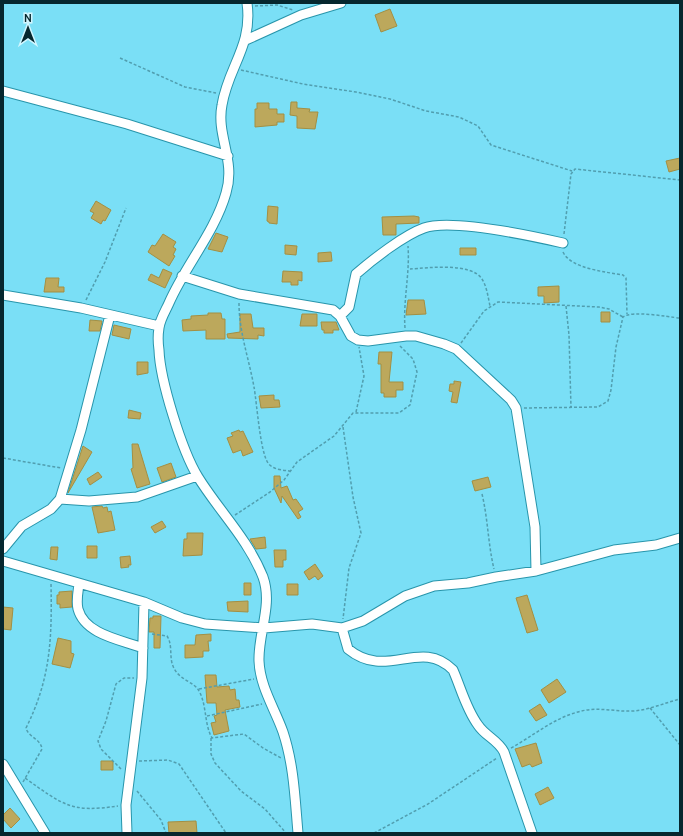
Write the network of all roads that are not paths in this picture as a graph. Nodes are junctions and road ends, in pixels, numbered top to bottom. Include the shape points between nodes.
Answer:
1 (341, 3) edge
2 (248, 6) edge
3 (246, 40) junction
4 (3, 91) edge
5 (228, 156) junction
6 (563, 243) road end
7 (182, 276) junction
8 (3, 295) edge
9 (110, 315) junction
10 (340, 316) junction
11 (159, 326) junction
12 (197, 476) junction
13 (60, 499) junction
14 (680, 538) edge
15 (3, 549) edge
16 (3, 561) edge
17 (536, 571) junction
18 (79, 584) junction
19 (144, 602) junction
20 (264, 628) junction
21 (342, 628) junction
22 (143, 648) junction
23 (3, 764) edge
24 (45, 833) edge
25 (127, 833) edge
26 (298, 833) edge
27 (532, 833) edge

1 - 3 street via 301,15
2 - 3 street
3 - 5 street via 224,94 220,121
4 - 5 street via 128,124
5 - 7 street via 230,166 226,193 216,219
6 - 10 street via 478,227 425,227 356,274 349,307
7 - 10 street via 239,294 333,310
7 - 11 street
8 - 9 street
9 - 11 street
9 - 13 street
10 - 17 street via 347,330 358,340 406,336 431,340 456,349 511,400 516,408 535,527
11 - 12 street via 159,352 166,389 185,451
12 - 13 street via 137,497 89,501
12 - 20 street via 229,519 255,560 264,580 267,603
13 - 15 street via 51,509 22,526
14 - 17 street via 656,545 614,550
16 - 18 street
17 - 21 street via 434,586 405,596 363,621
18 - 19 street
18 - 22 street via 78,608 87,623 103,634
19 - 20 street via 182,618 205,624
19 - 22 street
20 - 21 street via 312,624
20 - 26 street via 259,661 269,702 283,731 292,763
21 - 27 street via 348,649 373,662 423,656 432,657 453,670 474,720 479,728 499,743 504,752
22 - 25 street via 142,678 126,805
23 - 24 street

